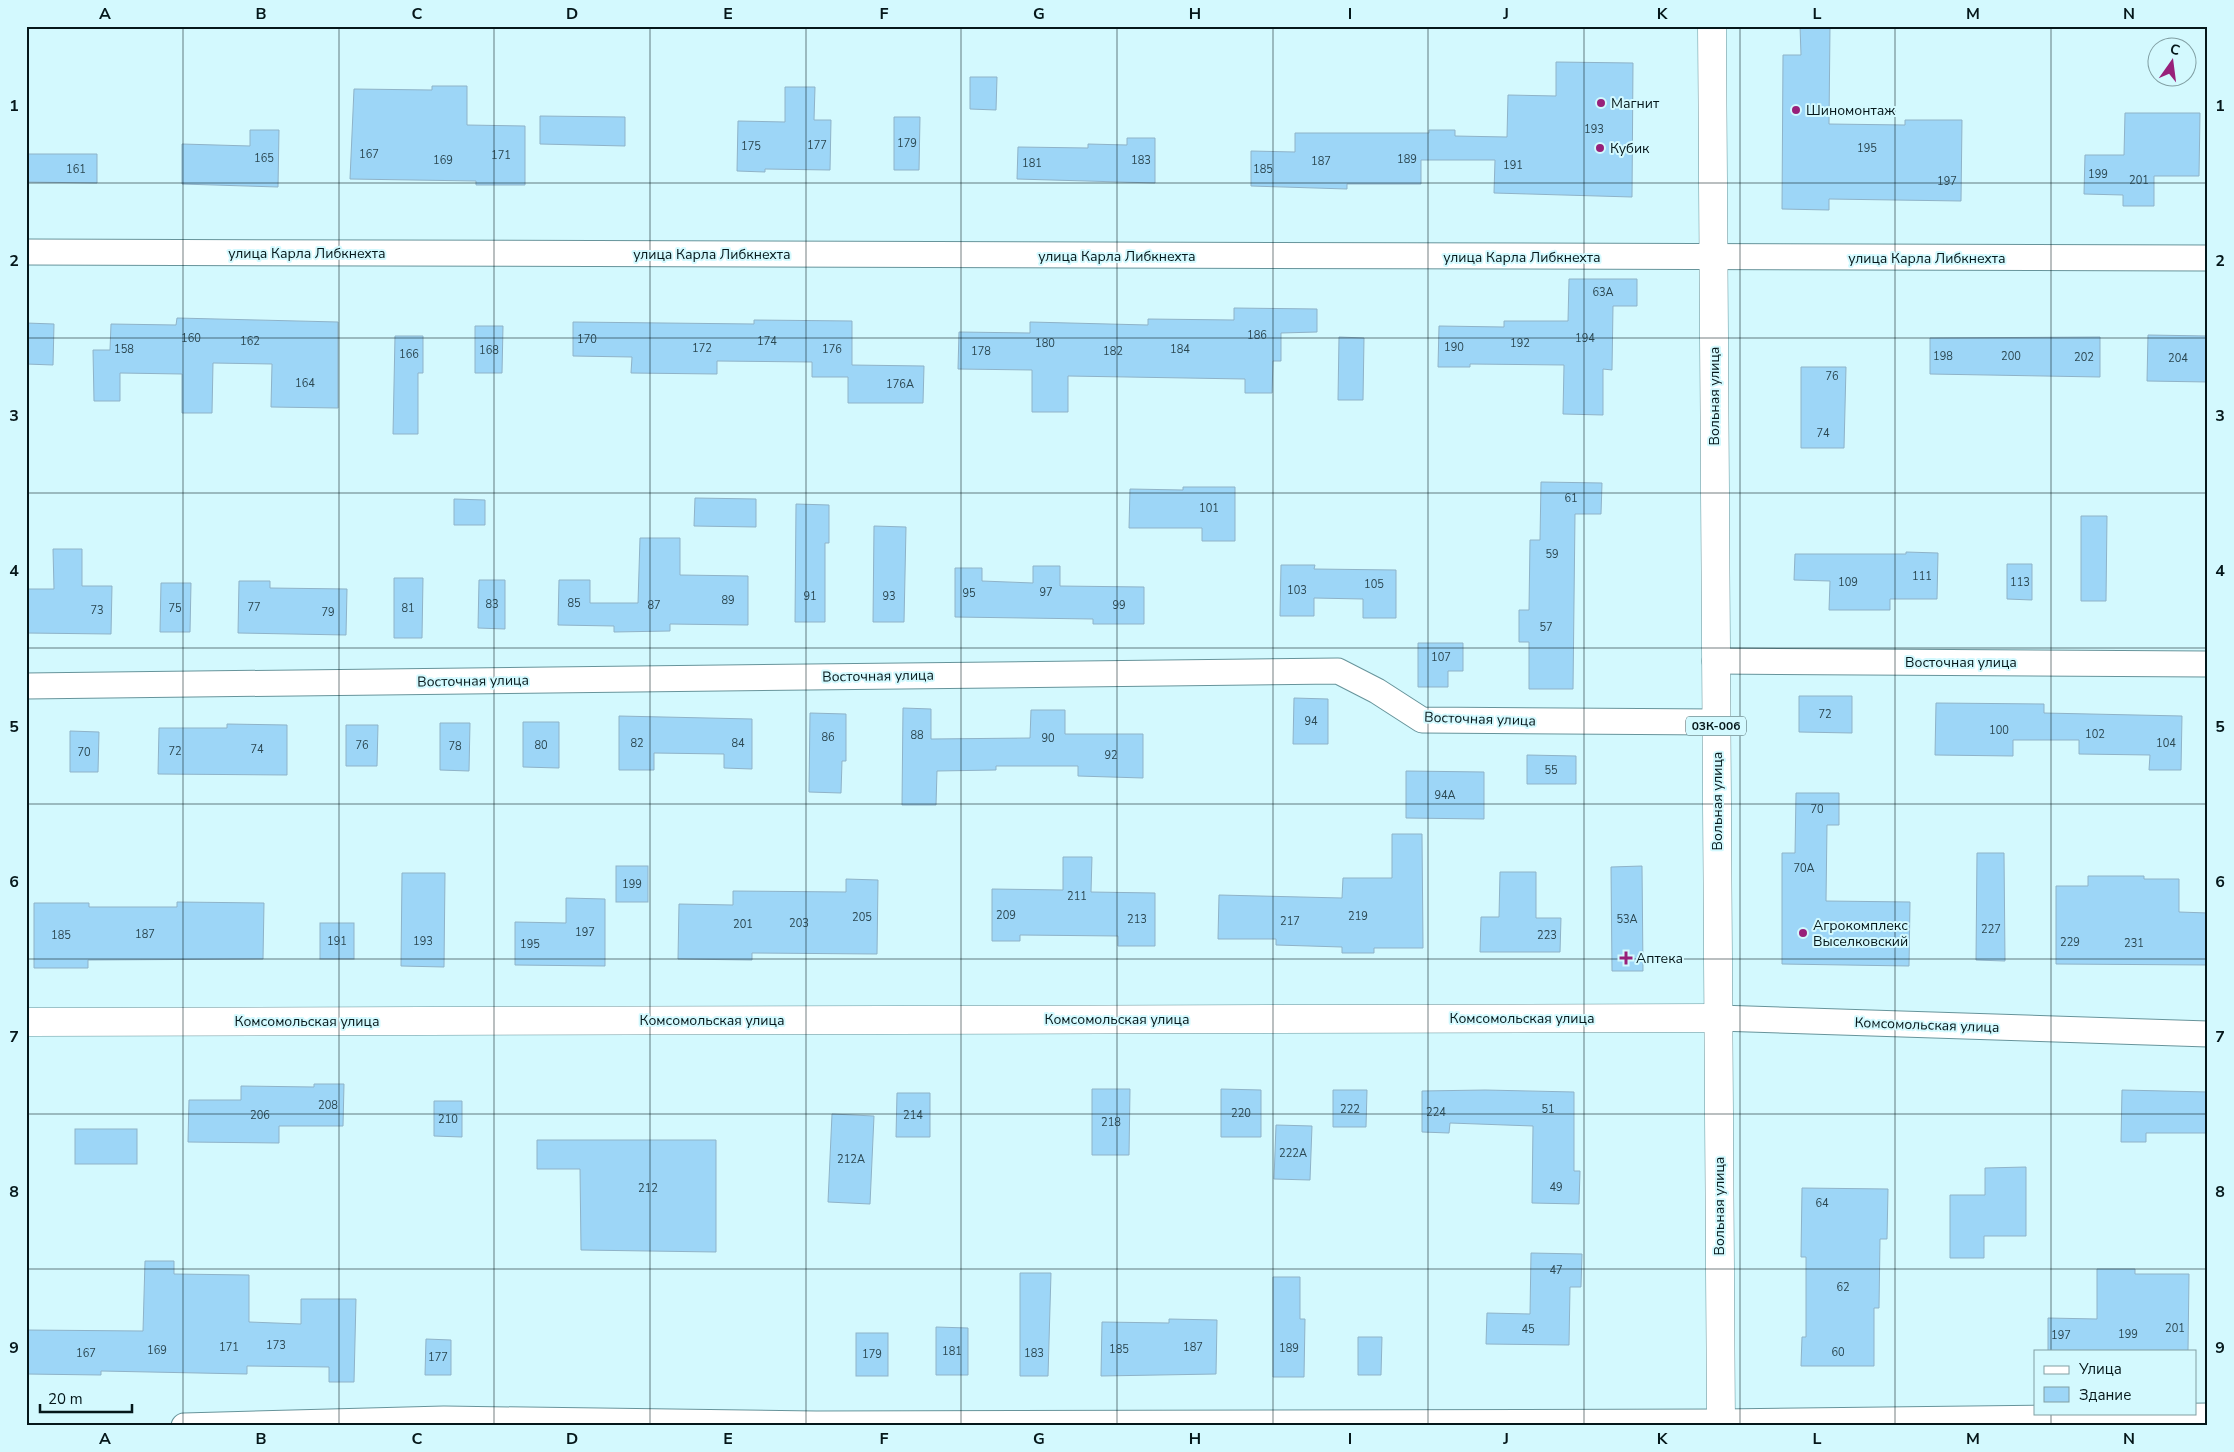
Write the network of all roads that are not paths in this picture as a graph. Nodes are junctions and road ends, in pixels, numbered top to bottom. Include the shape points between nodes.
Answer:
1 (1712, 26) edge
2 (26, 252) edge
3 (1713, 258) junction
4 (2208, 258) edge
5 (1715, 661) junction
6 (2208, 664) edge
7 (26, 686) edge
8 (1716, 722) junction
9 (1718, 1018) junction
10 (26, 1022) edge
11 (2208, 1034) edge
12 (2208, 1416) edge
13 (1721, 1424) edge
14 (184, 1426) edge

1 - 3 street, Вольная улица / 03К-006
2 - 3 street, улица Карла Либкнехта
3 - 4 street, улица Карла Либкнехта
3 - 5 street, Вольная улица / 03К-006
5 - 6 street, Восточная улица
5 - 8 street, Вольная улица / 03К-006
7 - 8 street, Восточная улица via 1338,671 1422,720
8 - 9 street, Вольная улица / 03К-006
9 - 10 street, Комсомольская улица
9 - 11 street, Комсомольская улица
9 - 13 street, Вольная улица / 03К-006
12 - 13 street
13 - 14 street via 816,1424 444,1419

